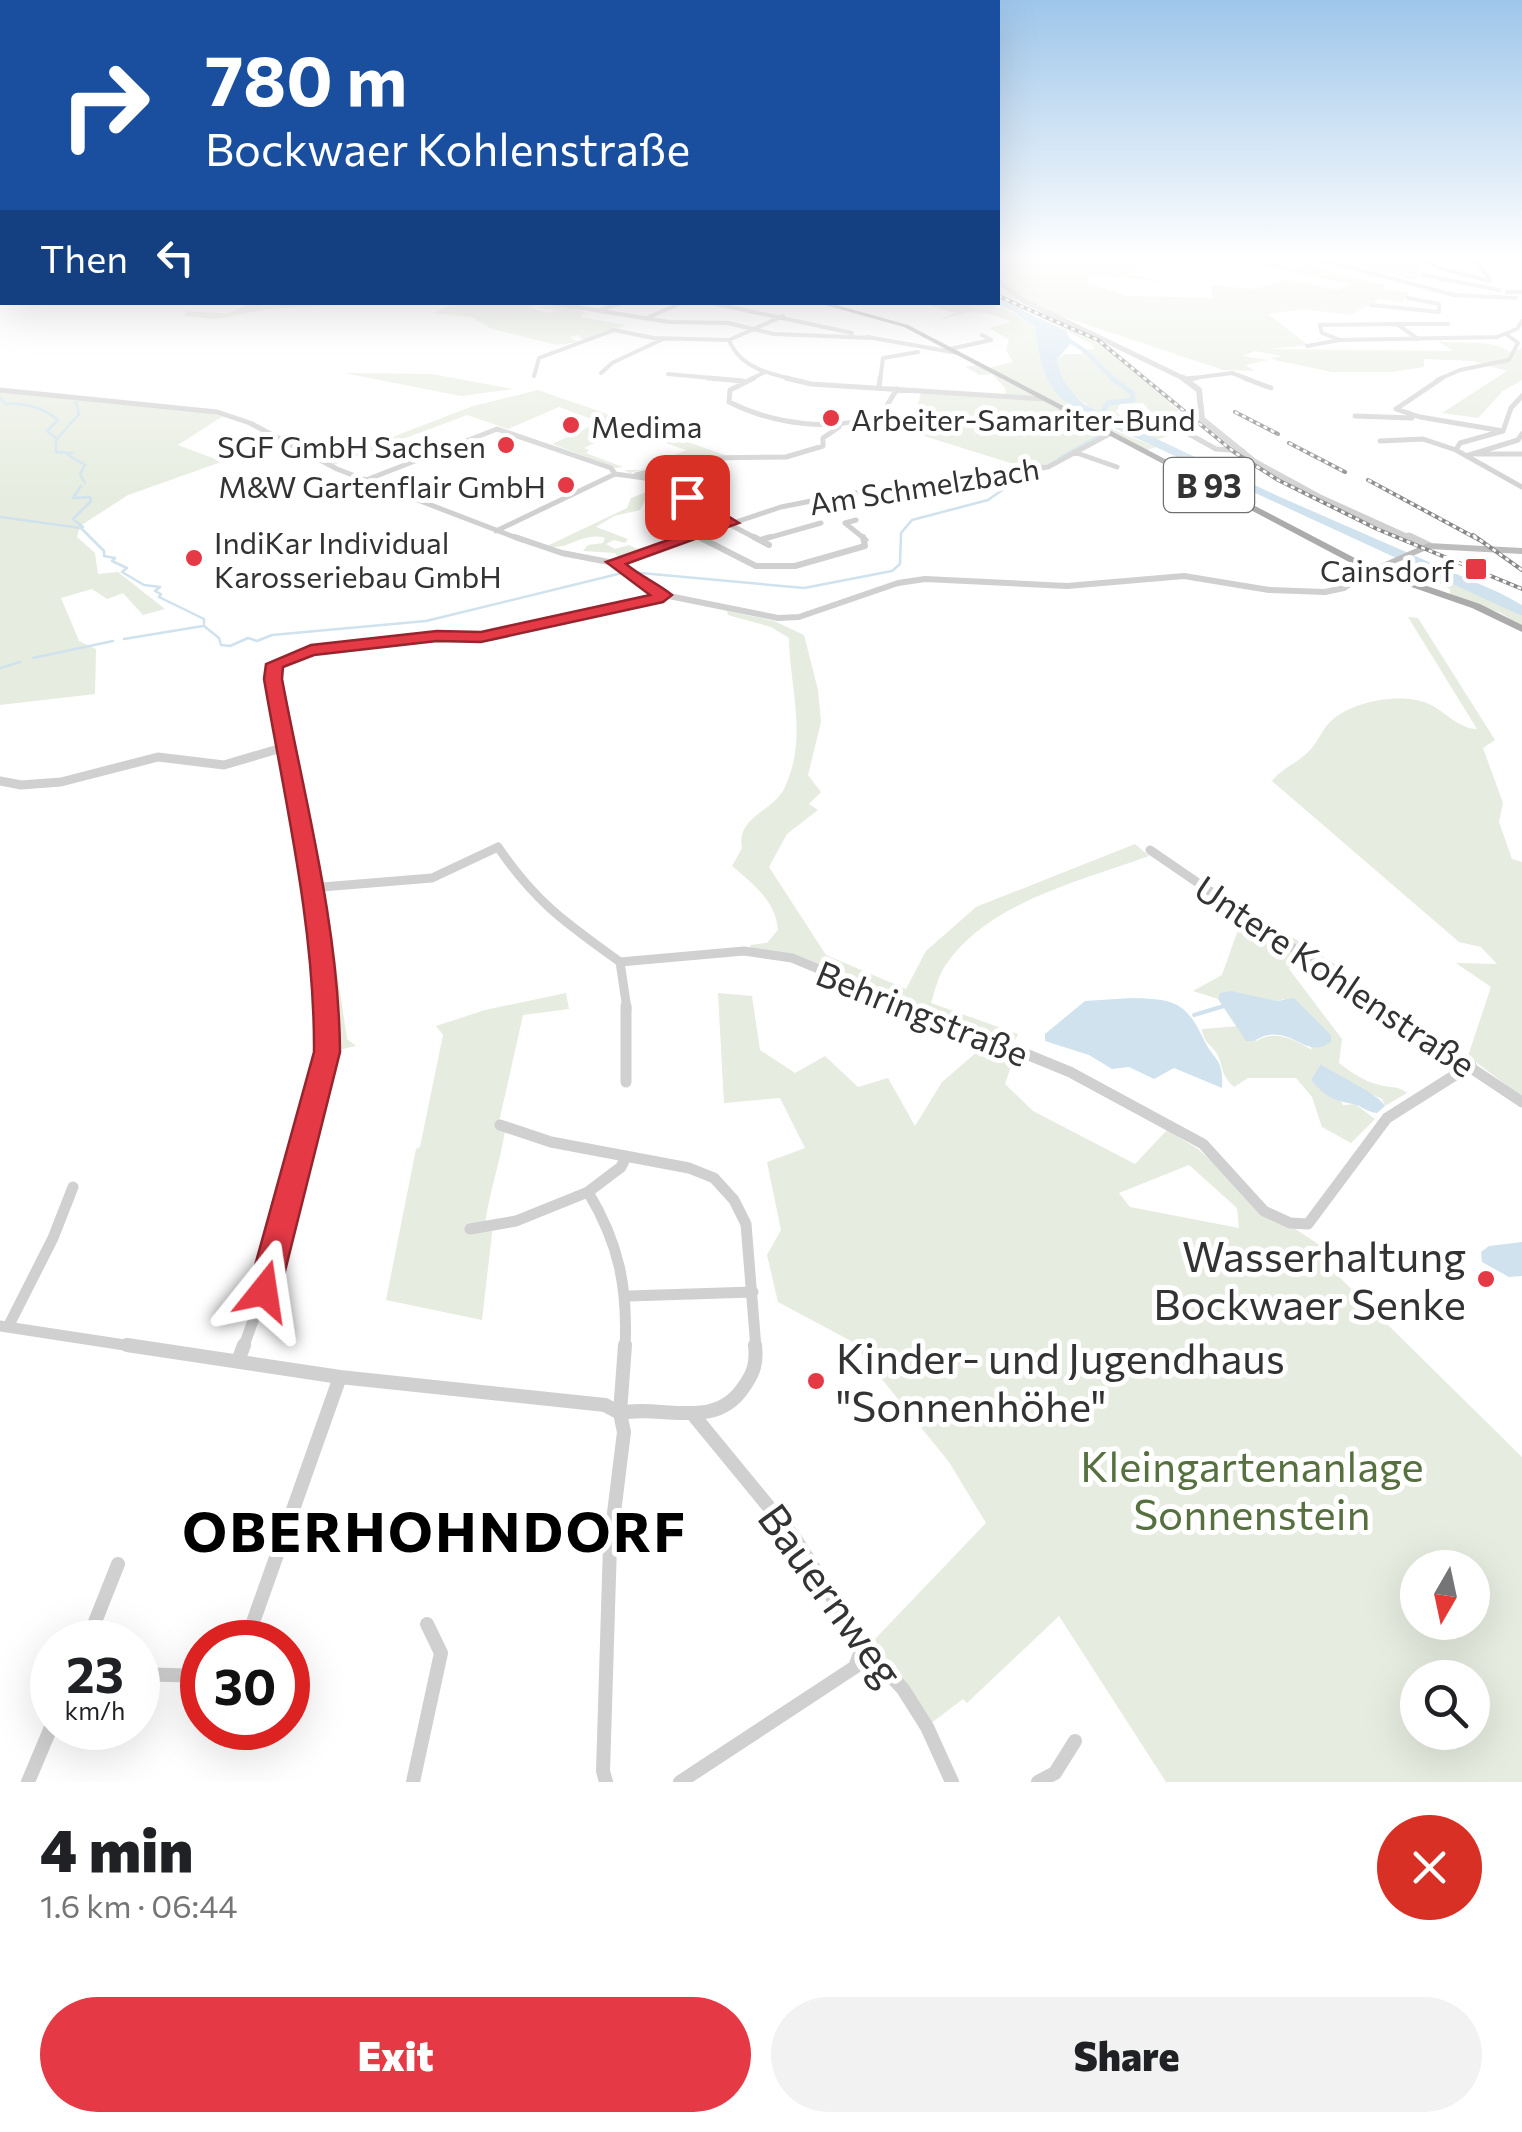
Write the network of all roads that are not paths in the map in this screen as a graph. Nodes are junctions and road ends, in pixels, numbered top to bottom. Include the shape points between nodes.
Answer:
1 (591, 338) edge
2 (658, 338) edge
3 (733, 338) edge
4 (873, 338) edge
5 (929, 338) edge
6 (988, 338) edge
7 (1102, 338) edge
8 (1335, 338) edge
9 (1418, 338) edge
10 (1447, 338) edge
11 (1512, 338) edge
12 (663, 339) junction
13 (730, 340) junction
14 (1340, 340) junction
15 (1421, 340) junction
16 (1307, 346) dead end
17 (932, 351) junction
18 (954, 351) junction
19 (763, 372) junction
20 (602, 373) dead end
21 (668, 374) dead end
22 (534, 376) dead end
23 (1186, 378) junction
24 (745, 382) junction
25 (879, 388) junction
26 (1271, 388) dead end
27 (897, 389) junction
28 (0, 390) edge
29 (1522, 396) edge
30 (1045, 398) junction
31 (1511, 408) junction
32 (1522, 410) edge
33 (1355, 416) dead end
34 (1420, 417) junction
35 (1518, 418) dead end
36 (1506, 419) junction
37 (842, 425) junction
38 (1178, 428) dead end
39 (1503, 430) junction
40 (1111, 433) junction
41 (1522, 434) edge
42 (1380, 441) dead end
43 (1456, 450) junction
44 (1242, 451) junction
45 (1074, 452) junction
46 (1522, 454) edge
47 (1470, 455) junction
48 (1117, 467) dead end
49 (615, 474) junction
50 (634, 475) junction
51 (366, 480) junction
52 (1522, 487) edge
53 (856, 520) dead end
54 (821, 523) dead end
55 (730, 524) junction
56 (847, 524) junction
57 (837, 527) dead end
58 (496, 531) junction
59 (696, 536) junction
60 (760, 540) junction
61 (769, 545) dead end
62 (1428, 546) junction
63 (1522, 552) edge
64 (614, 562) junction
65 (1372, 570) junction
66 (627, 572) joint
67 (664, 595) junction
68 (1522, 630) edge
69 (286, 747) junction
70 (0, 781) edge
71 (1150, 850) dead end
72 (310, 888) junction
73 (620, 962) junction
74 (1472, 1065) junction
75 (626, 1082) dead end
76 (1522, 1102) edge
77 (500, 1126) dead end
78 (626, 1157) junction
79 (73, 1187) dead end
80 (588, 1192) junction
81 (470, 1230) dead end
82 (752, 1292) junction
83 (629, 1296) junction
84 (4, 1326) edge
85 (238, 1361) junction
86 (340, 1377) junction
87 (620, 1413) junction
88 (695, 1418) junction
89 (118, 1564) dead end
90 (96, 1620) edge
91 (254, 1620) edge
92 (427, 1624) dead end
93 (863, 1646) junction
94 (1075, 1741) dead end
95 (41, 1750) edge
96 (28, 1782) edge
97 (413, 1782) edge
98 (606, 1782) edge
99 (680, 1782) edge
100 (952, 1782) edge
101 (1038, 1782) edge

1 - 22 street via 539,358
2 - 12 street
3 - 13 street
4 - 17 street
5 - 18 main road, B 93
6 - 18 street
7 - 23 street
8 - 14 street
9 - 15 street
10 - 15 street
11 - 34 street via 1518,342 1510,361 1450,373 1396,408
12 - 13 street
12 - 20 street
13 - 19 street via 733,350
14 - 15 street
14 - 16 street
17 - 18 street
17 - 25 street via 884,358
18 - 30 main road, B 93
19 - 24 street
19 - 25 street via 812,384
21 - 24 street
23 - 26 street via 1232,373
23 - 44 street via 1199,390 1202,418
24 - 37 street via 727,396 738,407
25 - 27 street
27 - 30 street
27 - 37 street via 881,416
28 - 51 street, Am Schmelzbach via 216,412
29 - 31 street
30 - 40 main road, B 93
31 - 32 street
31 - 36 street
33 - 34 street
34 - 39 street
35 - 36 street
36 - 39 street
37 - 50 street via 823,438 823,446 791,456 700,458
38 - 44 street via 1216,450
39 - 43 street
40 - 45 street, Am Schmelzbach
40 - 65 main road, B 93
41 - 47 street
42 - 43 street via 1423,439
43 - 47 street
44 - 62 street via 1319,497
45 - 48 street
45 - 55 street, Am Schmelzbach via 1043,468 847,494
46 - 47 street
47 - 52 street
49 - 50 street, Am Schmelzbach
49 - 51 street via 497,428
49 - 58 street
50 - 55 street, Am Schmelzbach via 660,480
51 - 58 street, Am Schmelzbach
53 - 56 street
54 - 60 street, Am Schmelzbach
55 - 59 street, Am Schmelzbach
55 - 60 street, Am Schmelzbach
56 - 57 street
56 - 59 street via 865,546 790,567 753,565
58 - 64 street, Am Schmelzbach
59 - 64 street, Am Schmelzbach
60 - 61 street, Am Schmelzbach
62 - 63 main road
62 - 65 main road
64 - 66 street, Am Schmelzbach
65 - 67 street via 1325,592 1184,576 1068,586 916,580 789,618
65 - 68 main road, B 93 via 1476,606
66 - 67 street, Am Schmelzbach
67 - 69 street via 481,637 311,650 275,664
69 - 70 street via 220,765 173,756 55,784
69 - 72 street
71 - 74 street, Untere Kohlenstraße
72 - 73 street via 432,878 498,846 551,912
72 - 85 street via 327,1052 267,1283
73 - 74 street, Behringstraße via 744,951 792,958 1086,1080 1203,1144 1264,1211 1290,1223 1308,1224 1386,1118
73 - 75 street
74 - 76 street, Untere Kohlenstraße
77 - 78 street
78 - 80 street
78 - 82 street via 714,1178 746,1224
79 - 84 street
80 - 81 street via 540,1215
80 - 83 street via 606,1218
82 - 83 street
82 - 88 street via 757,1365 748,1385 732,1402
83 - 87 street
84 - 85 street
85 - 86 street
86 - 87 street via 605,1405
86 - 91 street
87 - 88 street via 640,1406
87 - 98 street
88 - 93 street, Bauernweg via 796,1540
89 - 90 street
92 - 97 street via 441,1653
93 - 99 street via 855,1667
93 - 100 street, Bauernweg via 879,1657 943,1754
94 - 101 street via 1055,1773
95 - 96 street

